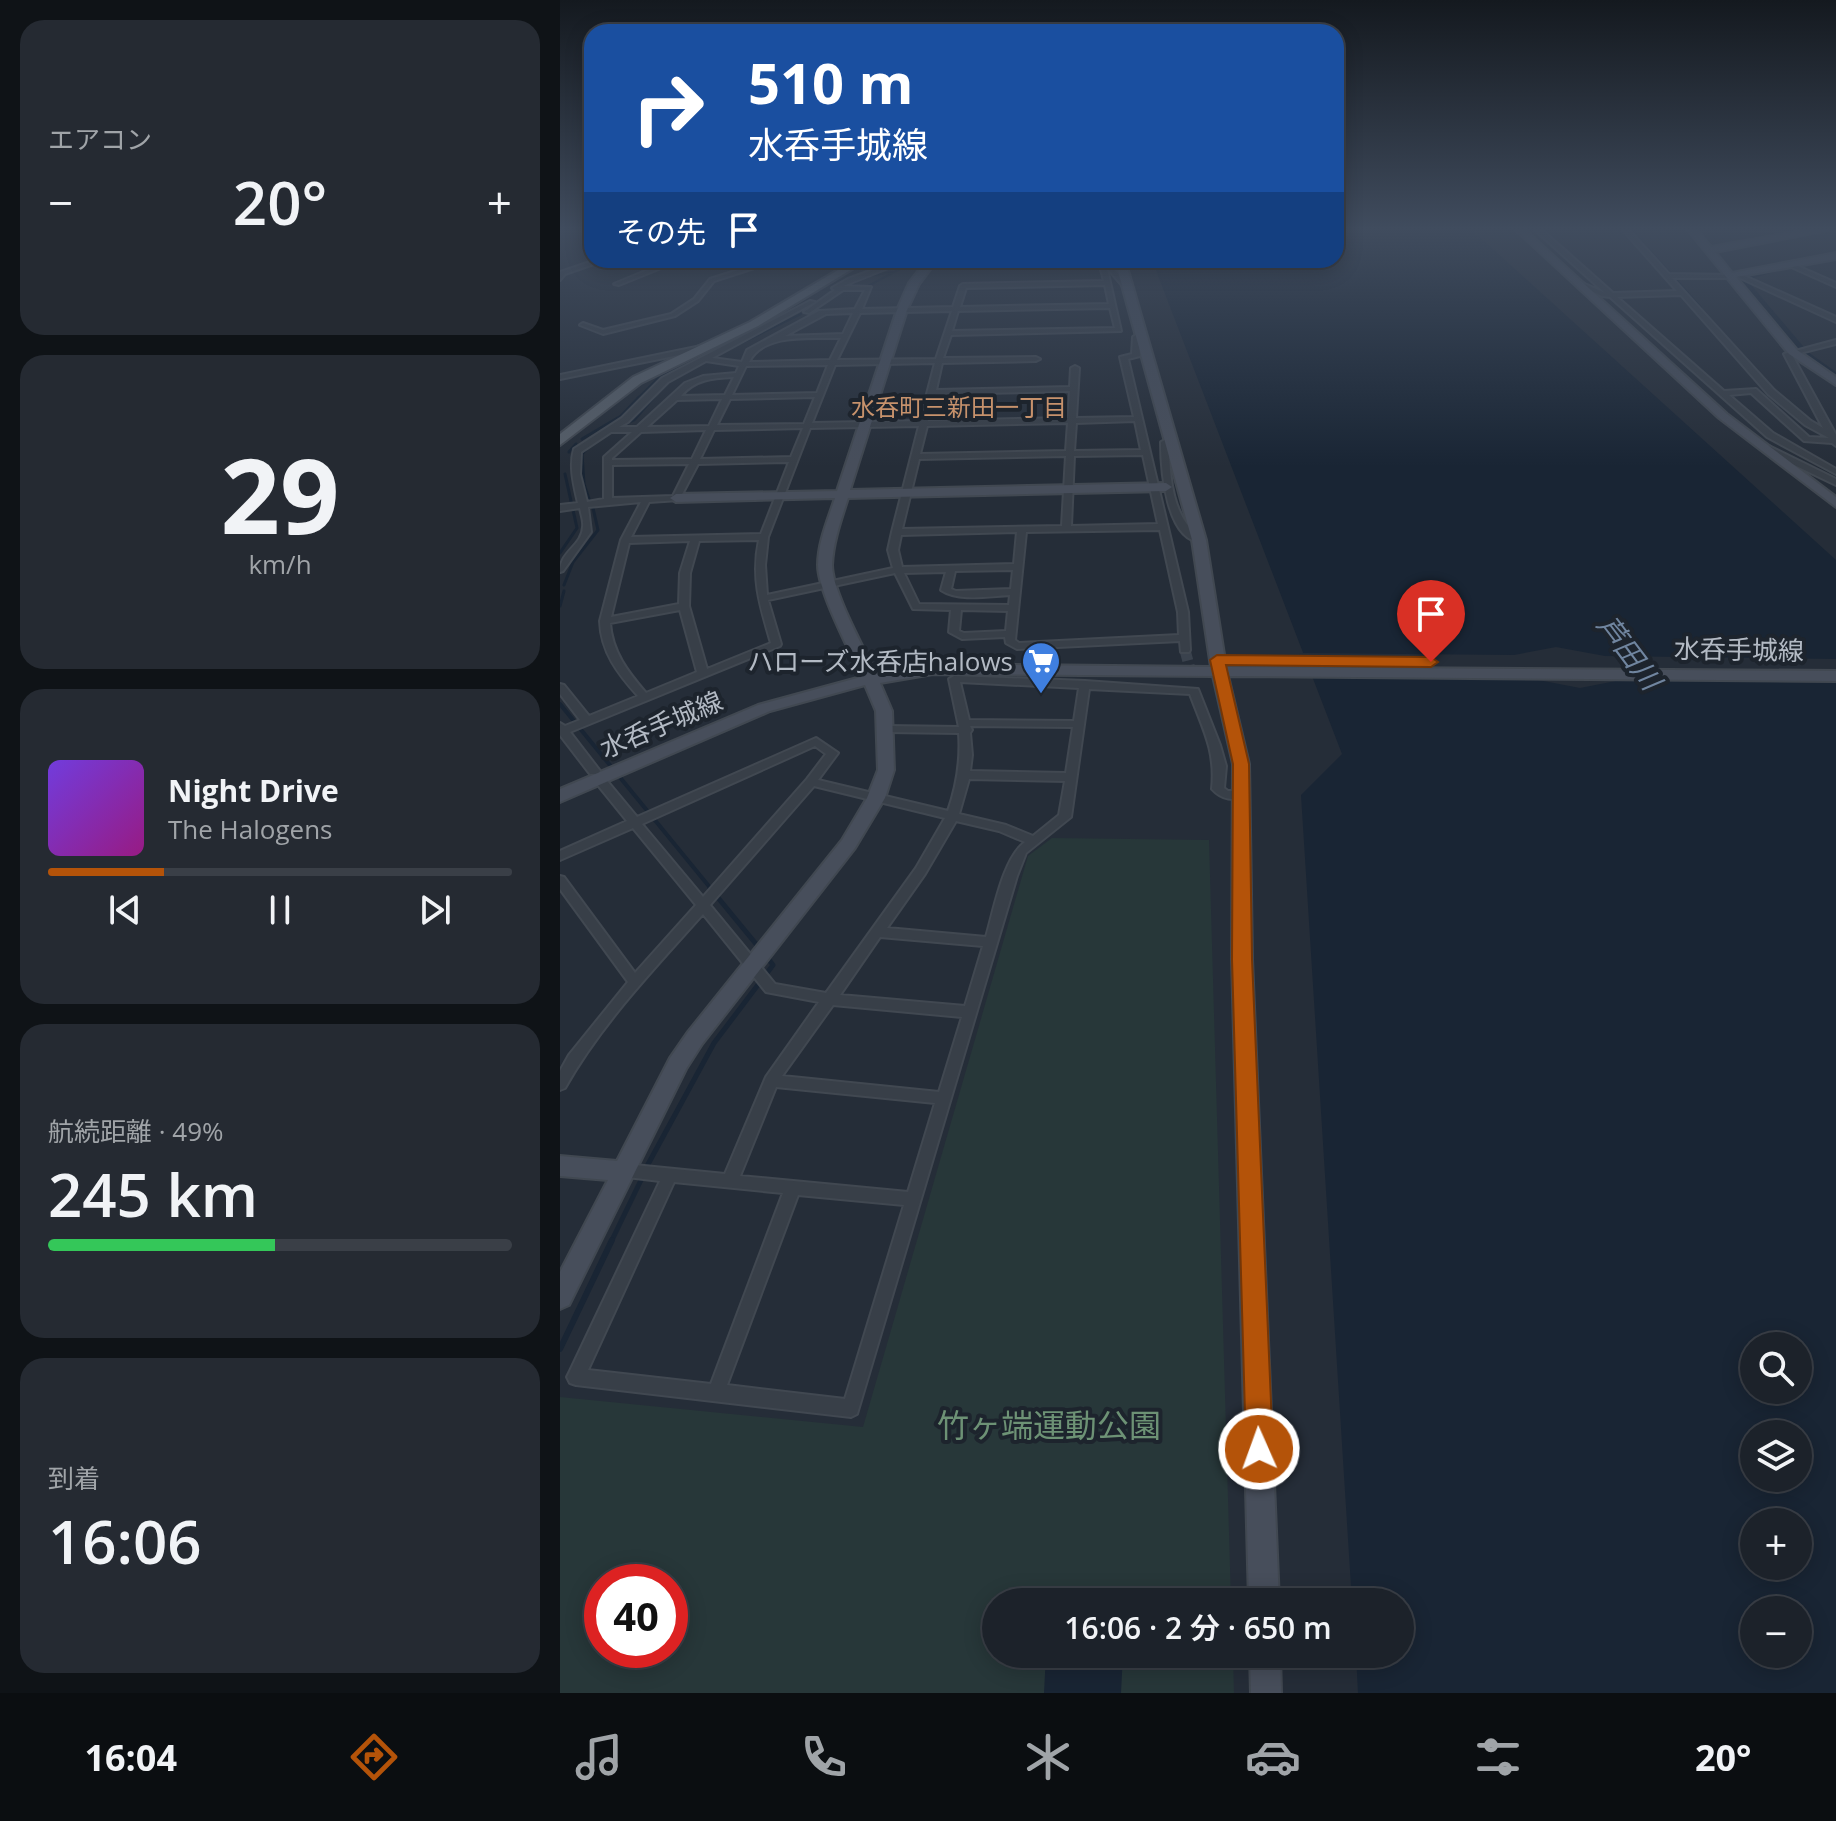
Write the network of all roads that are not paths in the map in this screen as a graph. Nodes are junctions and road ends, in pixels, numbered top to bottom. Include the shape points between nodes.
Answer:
1 (682, 309) edge
2 (779, 309) edge
3 (807, 309) joint
4 (955, 309) joint
5 (1044, 309) edge
6 (1114, 309) edge
7 (1134, 309) edge
8 (1605, 309) edge
9 (1607, 309) edge
10 (1631, 309) edge
11 (1696, 309) edge
12 (1701, 309) edge
13 (1760, 309) edge
14 (1811, 309) edge
15 (902, 310) junction
16 (826, 311) junction
17 (858, 311) junction
18 (1608, 312) junction
19 (1836, 320) edge
20 (583, 325) dead end
21 (1041, 331) junction
22 (949, 333) junction
23 (1141, 334) junction
24 (846, 336) junction
25 (777, 338) junction
26 (1835, 343) edge
27 (1793, 352) junction
28 (702, 353) junction
29 (1036, 359) dead end
30 (939, 361) junction
31 (885, 362) junction
32 (832, 363) junction
33 (744, 364) junction
34 (1075, 368) dead end
35 (1816, 372) junction
36 (1798, 373) junction
37 (739, 375) junction
38 (560, 377) edge
39 (1836, 382) edge
40 (1074, 389) junction
41 (931, 392) junction
42 (1724, 393) junction
43 (820, 395) junction
44 (728, 396) junction
45 (675, 398) junction
46 (1137, 419) junction
47 (1072, 420) junction
48 (923, 423) junction
49 (866, 425) junction
50 (807, 426) junction
51 (712, 427) junction
52 (640, 429) junction
53 (610, 430) dead end
54 (1831, 434) edge
55 (1171, 439) junction
56 (1750, 439) junction
57 (560, 441) edge
58 (1147, 452) junction
59 (1071, 453) junction
60 (915, 457) junction
61 (795, 459) junction
62 (695, 461) junction
63 (608, 463) junction
64 (1836, 472) edge
65 (1836, 482) edge
66 (1161, 488) junction
67 (1068, 490) junction
68 (843, 494) junction
69 (904, 494) junction
70 (780, 496) junction
71 (676, 498) junction
72 (646, 500) junction
73 (608, 501) junction
74 (1836, 503) edge
75 (571, 507) edge
76 (1164, 527) junction
77 (1066, 528) junction
78 (1022, 529) junction
79 (896, 532) junction
80 (764, 537) junction
81 (695, 539) junction
82 (625, 540) junction
83 (1199, 540) junction
84 (1018, 567) junction
85 (560, 569) edge
86 (951, 569) junction
87 (898, 570) junction
88 (829, 585) junction
89 (1015, 592) junction
90 (762, 599) junction
91 (684, 606) junction
92 (1013, 608) junction
93 (956, 609) junction
94 (605, 621) junction
95 (1011, 634) junction
96 (1183, 638) junction
97 (1185, 650) tunnel mouth
98 (1219, 665) junction
99 (1244, 665) junction
100 (1836, 666) edge
101 (703, 674) junction
102 (870, 674) junction
103 (1836, 676) edge
104 (1192, 677) tunnel mouth
105 (1085, 684) junction
106 (560, 687) edge
107 (1194, 691) junction
108 (644, 697) junction
109 (586, 722) junction
110 (1079, 724) junction
111 (967, 726) junction
112 (564, 729) edge
113 (887, 729) junction
114 (608, 770) junction
115 (966, 775) junction
116 (1071, 777) junction
117 (811, 782) junction
118 (560, 786) edge
119 (1240, 794) junction
120 (560, 796) edge
121 (876, 798) junction
122 (954, 818) junction
123 (640, 820) junction
124 (1032, 840) junction
125 (560, 856) edge
126 (560, 880) edge
127 (711, 896) junction
128 (877, 932) junction
129 (991, 942) junction
130 (761, 965) junction
131 (635, 982) junction
132 (829, 999) junction
133 (970, 1012) junction
134 (567, 1056) edge
135 (771, 1081) junction
136 (560, 1084) edge
137 (944, 1098) junction
138 (560, 1166) edge
139 (630, 1172) junction
140 (664, 1175) junction
141 (730, 1181) junction
142 (793, 1187) junction
143 (914, 1199) junction
144 (560, 1297) edge
145 (716, 1393) junction
146 (1264, 1588) edge
147 (1265, 1668) edge
148 (1266, 1693) edge

1 - 20 street via 603,332
2 - 28 main road
3 - 16 street
3 - 28 street
4 - 15 street
4 - 22 street
5 - 21 street
6 - 21 street via 1119,330
7 - 23 street
8 - 18 street
9 - 18 street
10 - 42 street
11 - 54 street via 1787,408
12 - 54 street via 1778,391
13 - 27 street
14 - 19 street
15 - 17 street
15 - 31 street
16 - 17 street
16 - 25 street
17 - 24 street
18 - 56 street
21 - 22 street
22 - 30 street
23 - 46 street via 1136,337 1136,356 1124,357
23 - 55 street
24 - 25 street
24 - 32 street
25 - 33 street via 750,352
26 - 27 street
27 - 35 street
27 - 36 street via 1788,354
28 - 33 street
28 - 38 street
28 - 57 main road via 637,380
28 - 75 street via 625,420 577,451
29 - 30 street
30 - 31 street
30 - 41 street
31 - 32 street
31 - 49 street
32 - 33 street
32 - 43 street
33 - 37 street
34 - 40 street
35 - 36 street
35 - 39 street
36 - 54 street
37 - 44 street
37 - 45 street via 705,375
40 - 41 street
40 - 47 street
41 - 48 street
42 - 54 street via 1753,391 1807,439
42 - 64 street via 1770,435
43 - 44 street
43 - 50 street
44 - 45 street
44 - 51 street
45 - 52 street
46 - 47 street
46 - 58 street
47 - 48 street
47 - 59 street
48 - 49 street
48 - 60 street
49 - 50 street
49 - 68 street
50 - 51 street
50 - 61 street
51 - 52 street
51 - 62 street
52 - 53 street
52 - 63 street via 608,457
55 - 66 street via 1165,442
55 - 83 street
56 - 65 street
56 - 74 street
58 - 59 street
58 - 66 street
59 - 60 street
59 - 67 street
60 - 69 street
61 - 62 street
61 - 70 street
62 - 63 street
62 - 71 street
63 - 73 street
66 - 67 street
66 - 76 street
66 - 83 street via 1188,534
67 - 69 street
67 - 77 street
68 - 69 street
68 - 70 street
68 - 88 street via 829,536
69 - 79 street
70 - 71 street
70 - 80 street
71 - 72 street
72 - 73 street
72 - 82 street
73 - 75 street
75 - 85 street via 589,524
76 - 77 street
76 - 96 street via 1183,612
77 - 78 street
78 - 79 street
78 - 84 street
79 - 87 street
80 - 81 street
80 - 90 street via 757,563
81 - 82 street
81 - 91 street via 685,573
82 - 94 street
83 - 98 street
84 - 86 street
84 - 89 street
86 - 87 street
86 - 89 street via 946,590 955,594
87 - 88 street
87 - 93 street via 916,607
88 - 90 street
88 - 102 street
89 - 92 street
90 - 101 street via 776,644
91 - 94 street
91 - 101 street
92 - 93 street
92 - 95 street
93 - 95 street via 954,632 962,636
94 - 108 street via 604,635 617,667
95 - 96 street via 1010,641 1017,646
96 - 97 street
98 - 99 street, 水呑手城線
98 - 102 street, 水呑手城線
98 - 119 street via 1241,764
99 - 100 street, 水呑手城線
99 - 103 street, 水呑手城線
101 - 108 street
102 - 113 street
102 - 114 street, 水呑手城線 via 764,708
104 - 107 street
105 - 107 street
105 - 110 street
105 - 111 street via 954,679
106 - 109 street
107 - 119 street via 1215,745 1218,789 1225,795
108 - 109 street
109 - 112 street
110 - 111 street
110 - 116 street
111 - 113 street
111 - 115 street
112 - 114 street
113 - 121 street via 886,770
114 - 118 street, 水呑手城線
114 - 120 street, 水呑手城線
114 - 123 street
115 - 116 street
115 - 122 street
116 - 124 street via 1065,817
117 - 121 street
117 - 123 street via 832,753 816,741
117 - 127 street
119 - 146 street
121 - 122 street
121 - 130 street
122 - 124 street
122 - 128 street
123 - 125 street
123 - 127 street
124 - 129 street via 1021,851
126 - 131 street
127 - 130 street
127 - 131 street
128 - 129 street
128 - 132 street
129 - 133 street
130 - 132 street
130 - 139 street via 678,1064
131 - 134 street
132 - 133 street
132 - 135 street
133 - 137 street
134 - 136 street
135 - 137 street
135 - 141 street
137 - 143 street
138 - 139 street
139 - 140 street
139 - 144 street
140 - 141 street
140 - 145 street via 576,1377
141 - 142 street
142 - 143 street
142 - 145 street
143 - 145 street via 851,1408
147 - 148 street

